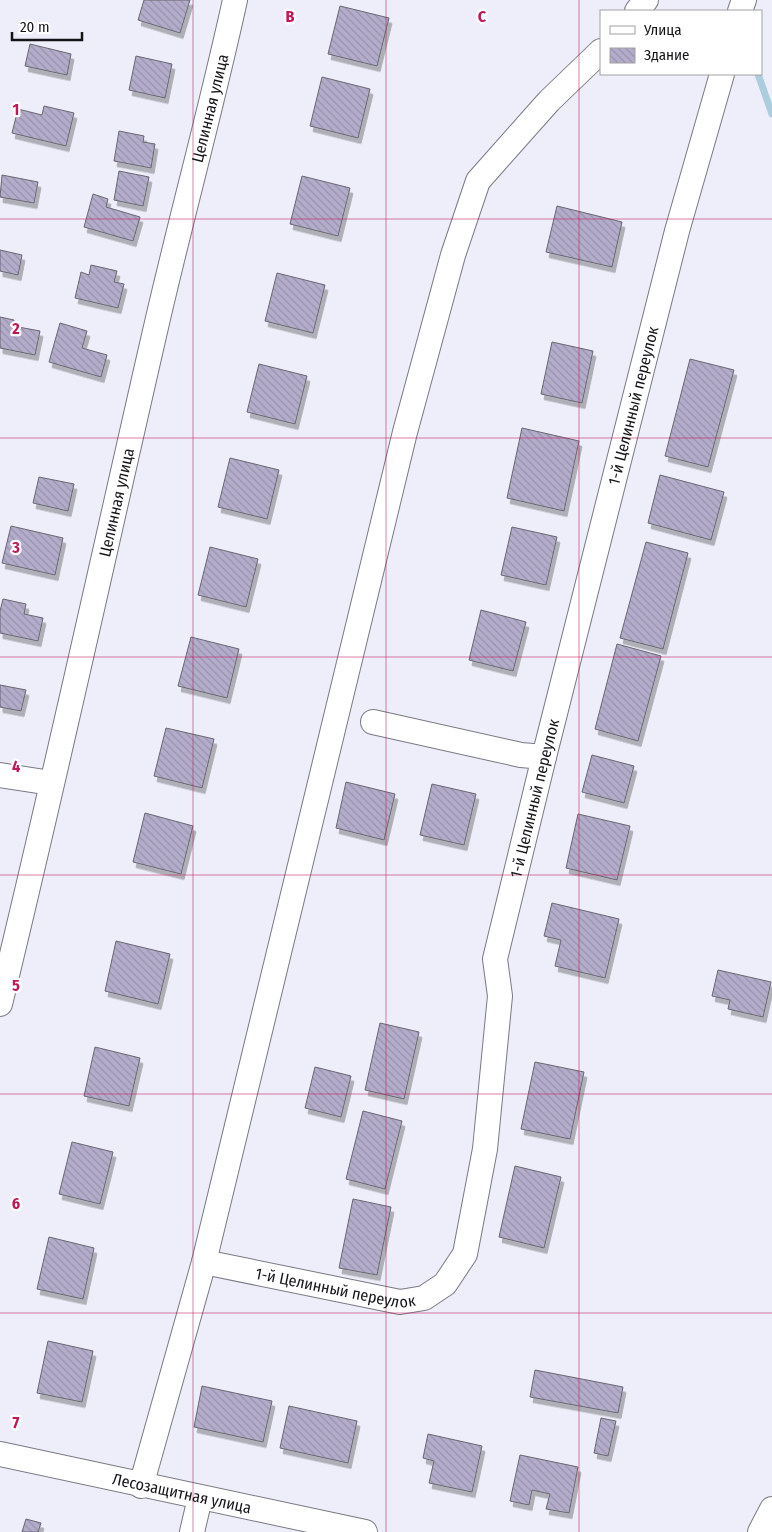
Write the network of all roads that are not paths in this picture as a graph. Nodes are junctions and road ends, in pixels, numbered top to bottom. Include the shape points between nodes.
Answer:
1 (235, 0) edge
2 (646, 0) edge
3 (638, 10) edge
4 (600, 52) edge
5 (722, 75) edge
6 (373, 722) dead end
7 (544, 758) junction
8 (0, 775) edge
9 (51, 783) junction
10 (0, 1004) edge
11 (204, 1262) junction
12 (0, 1454) edge
13 (142, 1486) junction
14 (200, 1498) junction
15 (772, 1509) edge
16 (192, 1532) edge
17 (365, 1532) edge
18 (760, 1532) edge

1 - 9 street, Целинная улица
2 - 3 street
4 - 11 street via 548,101 478,181 453,255 405,432
5 - 7 street, 1-й Целинный переулок via 677,231
6 - 7 street
7 - 11 street, 1-й Целинный переулок via 496,959 500,996 486,1149 465,1254 460,1262 445,1284 424,1298 400,1302
8 - 9 street
9 - 10 street, Целинная улица via 37,855
11 - 13 street
12 - 13 street, Лесозащитная улица
13 - 14 street, Лесозащитная улица
14 - 16 street
14 - 17 street, Лесозащитная улица
15 - 18 street

